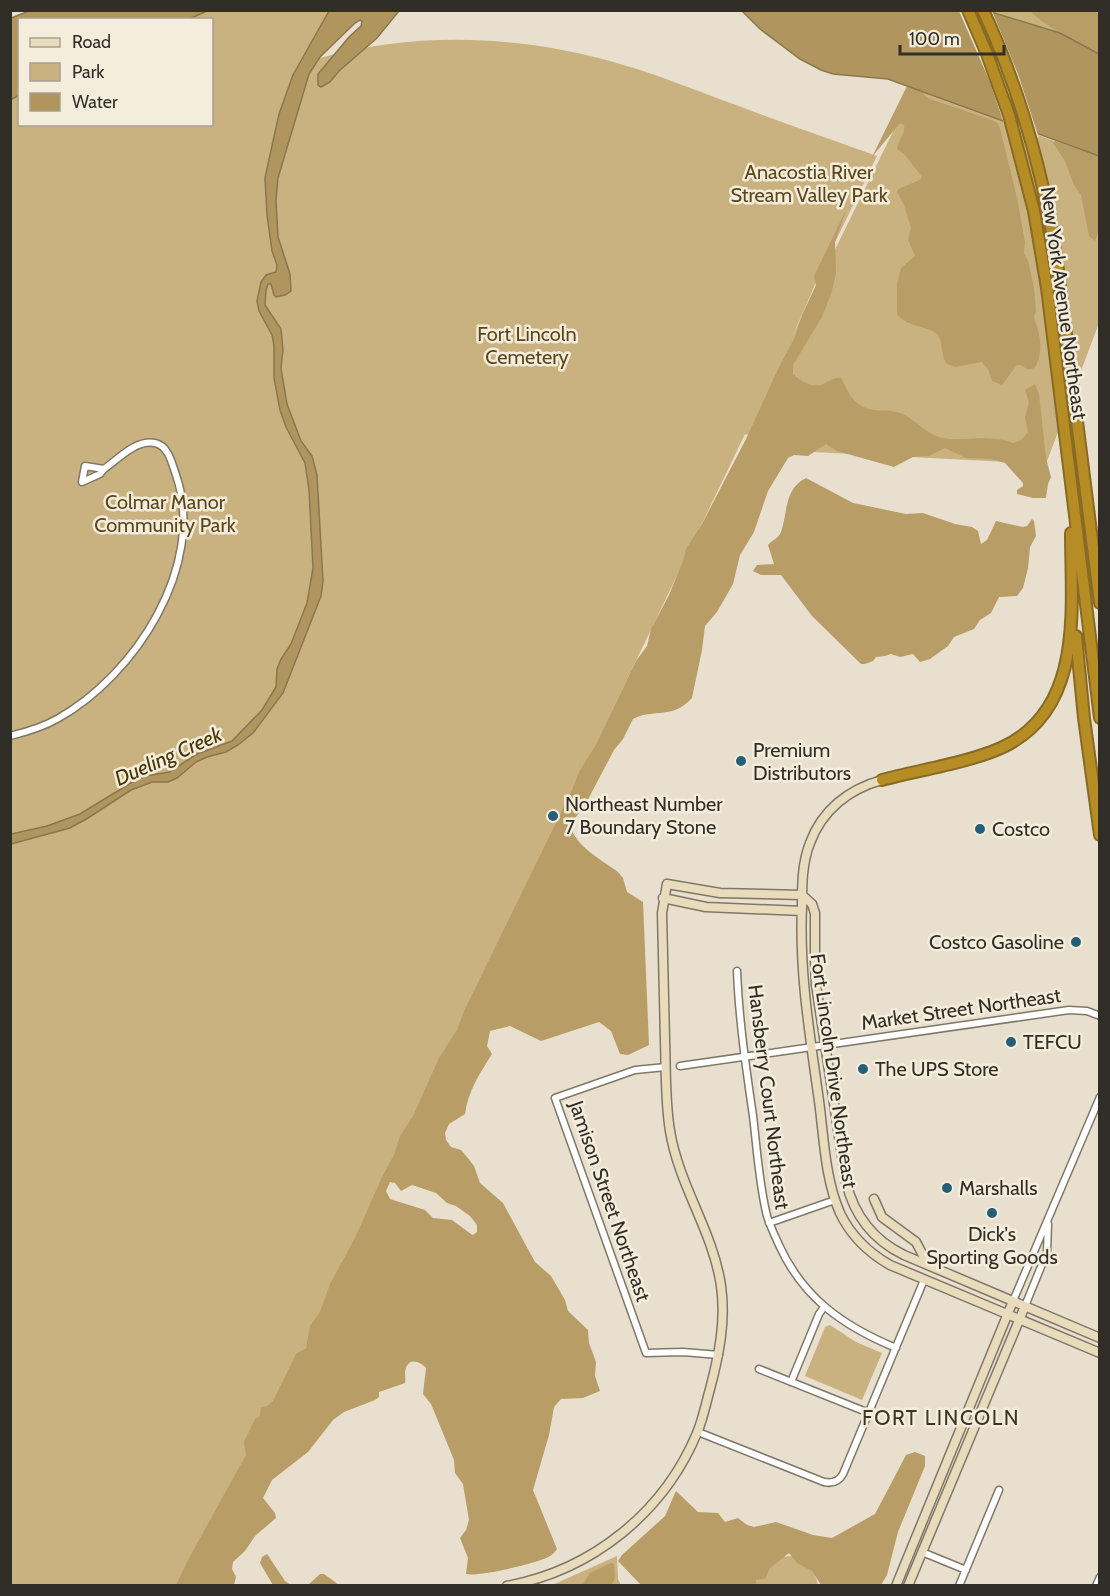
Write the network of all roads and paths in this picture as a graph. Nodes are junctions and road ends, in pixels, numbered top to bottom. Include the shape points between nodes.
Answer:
1 (968, 10) edge
2 (983, 10) edge
3 (104, 469) dead end
4 (1071, 484) junction
5 (1071, 564) junction
6 (1096, 579) junction
7 (1100, 595) edge
8 (1100, 603) edge
9 (1100, 718) edge
10 (10, 736) edge
11 (882, 780) joint
12 (1100, 835) edge
13 (802, 895) junction
14 (663, 898) junction
15 (802, 910) junction
16 (737, 971) dead end
17 (1100, 1016) edge
18 (826, 1045) junction
19 (812, 1047) junction
20 (744, 1057) junction
21 (680, 1066) dead end
22 (666, 1067) junction
23 (1100, 1096) edge
24 (874, 1199) dead end
25 (835, 1200) junction
26 (1048, 1222) junction
27 (769, 1223) junction
28 (928, 1265) junction
29 (924, 1280) junction
30 (1013, 1301) junction
31 (1025, 1306) junction
32 (824, 1307) junction
33 (1008, 1314) junction
34 (1020, 1319) junction
35 (1100, 1338) edge
36 (896, 1348) junction
37 (1100, 1353) edge
38 (719, 1355) junction
39 (759, 1369) dead end
40 (791, 1382) junction
41 (970, 1408) junction
42 (980, 1412) junction
43 (868, 1413) junction
44 (698, 1432) junction
45 (999, 1490) dead end
46 (922, 1552) junction
47 (966, 1570) junction
48 (1100, 1577) edge
49 (507, 1586) edge
50 (896, 1586) edge
51 (908, 1586) edge
52 (959, 1586) edge
53 (1096, 1586) edge

1 - 4 highway, New York Avenue Northeast via 999,85 1031,195
2 - 6 highway, New York Avenue Northeast via 1035,152 1048,210
3 - 10 street via 145,442 156,443 169,456 183,498 184,524 172,584 129,656 106,681 58,719
4 - 5 highway
4 - 9 highway, New York Avenue Northeast
5 - 11 highway via 1069,654 1057,692 1040,719 999,749
5 - 12 highway via 1084,718
6 - 7 highway
6 - 8 highway, New York Avenue Northeast
11 - 13 street, Fort Lincoln Drive Northeast via 846,796 822,820 806,854
13 - 14 street via 711,892 666,884
13 - 15 street, Fort Lincoln Drive Northeast
13 - 18 street, Fort Lincoln Drive Northeast via 812,904 815,914 816,977
14 - 15 street via 706,907
14 - 22 street
15 - 19 street, Fort Lincoln Drive Northeast via 802,980
16 - 20 street, Hansberry Court Northeast
17 - 18 street, Market Street Northeast via 1069,1010
18 - 19 street, Market Street Northeast
18 - 28 street, Fort Lincoln Drive Northeast via 846,1182 854,1206 866,1226 883,1242
19 - 20 street, Market Street Northeast
19 - 25 street, Fort Lincoln Drive Northeast
20 - 21 street, Market Street Northeast
20 - 27 street, Hansberry Court Northeast
22 - 38 street via 674,1149 719,1274 723,1318
22 - 38 street, Jamison Street Northeast via 635,1070 555,1098 646,1353
23 - 26 street
24 - 28 street via 882,1217 916,1242
25 - 27 street
25 - 29 street, Fort Lincoln Drive Northeast via 844,1221 865,1248 890,1265
26 - 30 street
26 - 31 street via 1047,1252
27 - 32 street, Hansberry Court Northeast via 789,1265
28 - 30 street, Fort Lincoln Drive Northeast
29 - 33 street, Fort Lincoln Drive Northeast
29 - 36 street
30 - 31 street, Fort Lincoln Drive Northeast
30 - 33 street
31 - 34 street
31 - 35 street, Fort Lincoln Drive Northeast
32 - 36 street, Hansberry Court Northeast via 854,1329
32 - 40 street
33 - 34 street, Fort Lincoln Drive Northeast
33 - 41 street
34 - 37 street, Fort Lincoln Drive Northeast
34 - 42 street
36 - 43 street
38 - 44 street
39 - 40 street
40 - 43 street
41 - 42 street
41 - 50 street
42 - 46 street
43 - 44 street via 843,1474 829,1483
44 - 49 street via 667,1486 623,1533 568,1567
45 - 47 street
46 - 47 street
46 - 51 street
47 - 52 street
48 - 53 street

